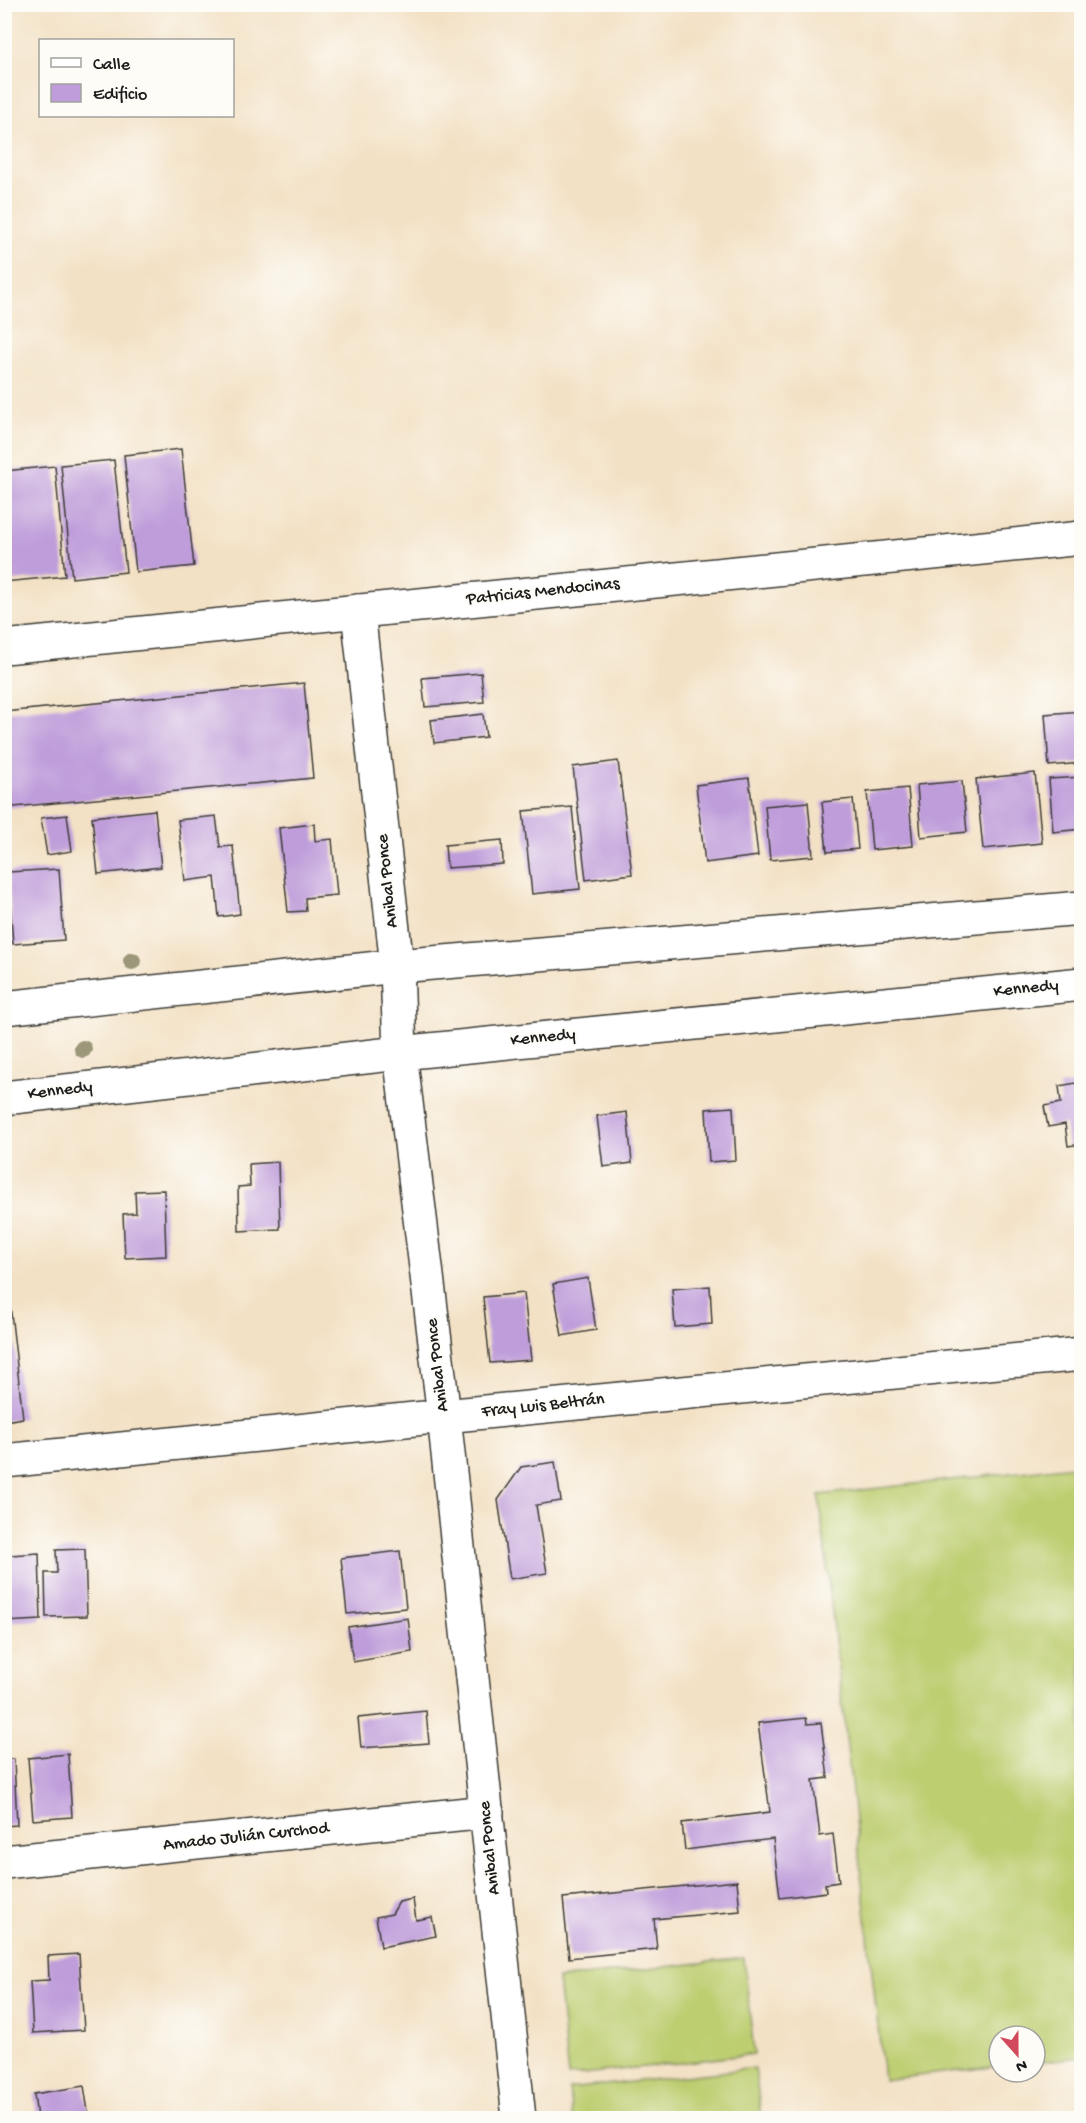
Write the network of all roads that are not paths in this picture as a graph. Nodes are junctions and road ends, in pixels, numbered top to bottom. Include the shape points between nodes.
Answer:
1 (1082, 538) edge
2 (358, 611) junction
3 (4, 647) edge
4 (1082, 908) edge
5 (397, 966) junction
6 (1082, 984) edge
7 (4, 1008) edge
8 (400, 1053) junction
9 (4, 1098) edge
10 (1082, 1354) edge
11 (444, 1416) junction
12 (4, 1461) edge
13 (487, 1812) junction
14 (4, 1862) edge
15 (519, 2118) edge

1 - 2 street, Patricias Mendocinas
2 - 3 street, Patricias Mendocinas
2 - 5 street, Anibal Ponce
4 - 5 street
5 - 7 street
5 - 8 street, Anibal Ponce
6 - 8 street, Kennedy
8 - 9 street, Kennedy
8 - 11 street, Anibal Ponce
10 - 11 street, Fray Luis Beltrán
11 - 12 street, Fray Luis Beltrán
11 - 13 street, Anibal Ponce
13 - 14 street, Amado Julián Curchod
13 - 15 street, Anibal Ponce

